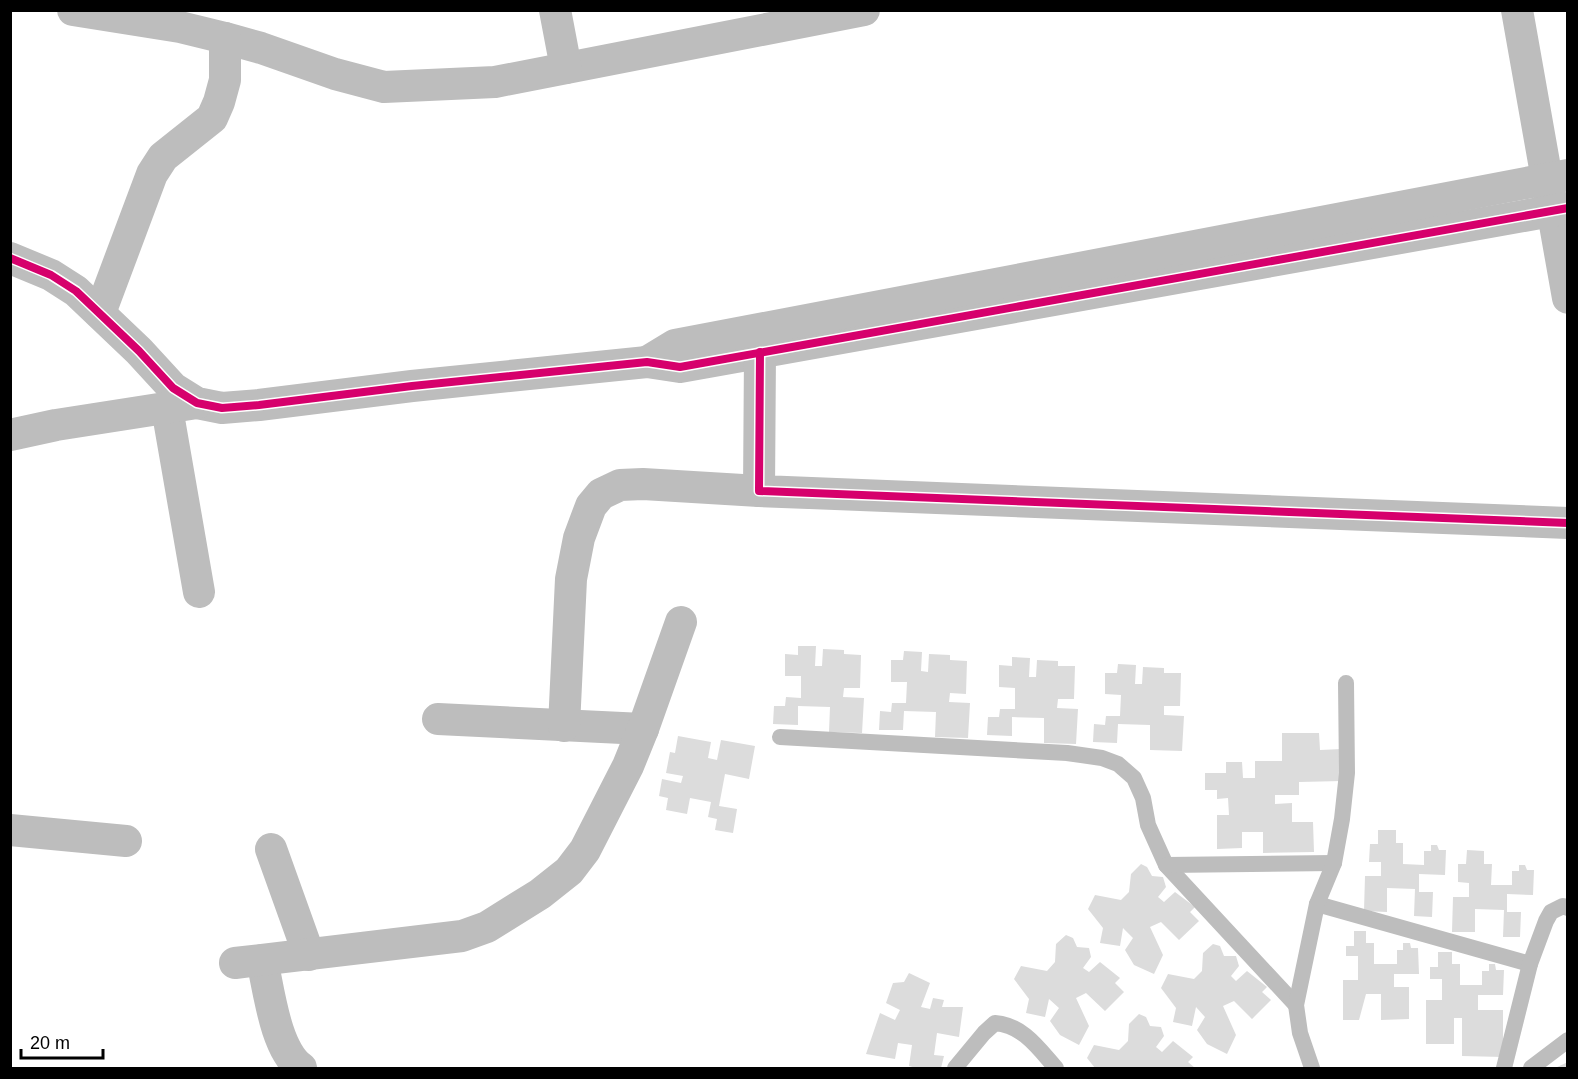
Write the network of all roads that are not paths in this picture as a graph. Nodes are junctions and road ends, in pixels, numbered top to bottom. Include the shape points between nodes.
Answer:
1 (73, 10) edge
2 (555, 10) edge
3 (864, 10) edge
4 (1517, 10) edge
5 (225, 38) junction
6 (566, 68) junction
7 (1557, 177) edge
8 (1560, 209) edge
9 (10, 258) edge
10 (1568, 298) edge
11 (100, 313) junction
12 (760, 352) junction
13 (647, 362) junction
14 (182, 405) junction
15 (10, 435) edge
16 (759, 491) junction
17 (1568, 523) edge
18 (199, 592) dead end
19 (681, 622) dead end
20 (1346, 683) dead end
21 (438, 719) dead end
22 (564, 726) junction
23 (643, 729) junction
24 (780, 737) dead end
25 (10, 830) edge
26 (126, 841) dead end
27 (271, 849) dead end
28 (1334, 863) junction
29 (1166, 865) junction
30 (1317, 904) junction
31 (1568, 908) edge
32 (309, 955) junction
33 (1530, 964) junction
34 (1296, 1005) junction
35 (1568, 1040) edge
36 (288, 1060) edge
37 (955, 1068) edge
38 (1056, 1068) edge
39 (1312, 1068) edge
40 (1504, 1068) edge
41 (1531, 1068) edge

1 - 5 street
2 - 6 street
3 - 6 street
4 - 7 street
5 - 6 street via 384,87 495,82
5 - 11 street via 225,80 212,118 163,157 152,174
7 - 8 street
7 - 13 street via 675,345
8 - 10 street
8 - 12 street
9 - 11 street via 51,275
11 - 14 street via 173,388
12 - 13 street via 680,367
12 - 16 street
13 - 14 street via 259,405
14 - 15 street
14 - 18 street
16 - 17 street
16 - 22 street via 620,485 601,494 591,506 579,538 571,579
19 - 23 street
20 - 28 lane via 1347,773
21 - 22 street
22 - 23 street
23 - 32 street via 585,850 569,871 540,894 488,927 462,936
24 - 29 lane via 1102,758 1118,764 1134,778 1148,825
25 - 26 street
27 - 32 street
28 - 29 lane
28 - 30 lane
29 - 34 lane
30 - 33 lane
30 - 34 lane
31 - 33 lane via 1563,906 1551,912
32 - 36 street via 248,962
33 - 40 lane
34 - 39 lane via 1300,1033
35 - 41 lane
37 - 38 lane via 995,1023 1019,1030

